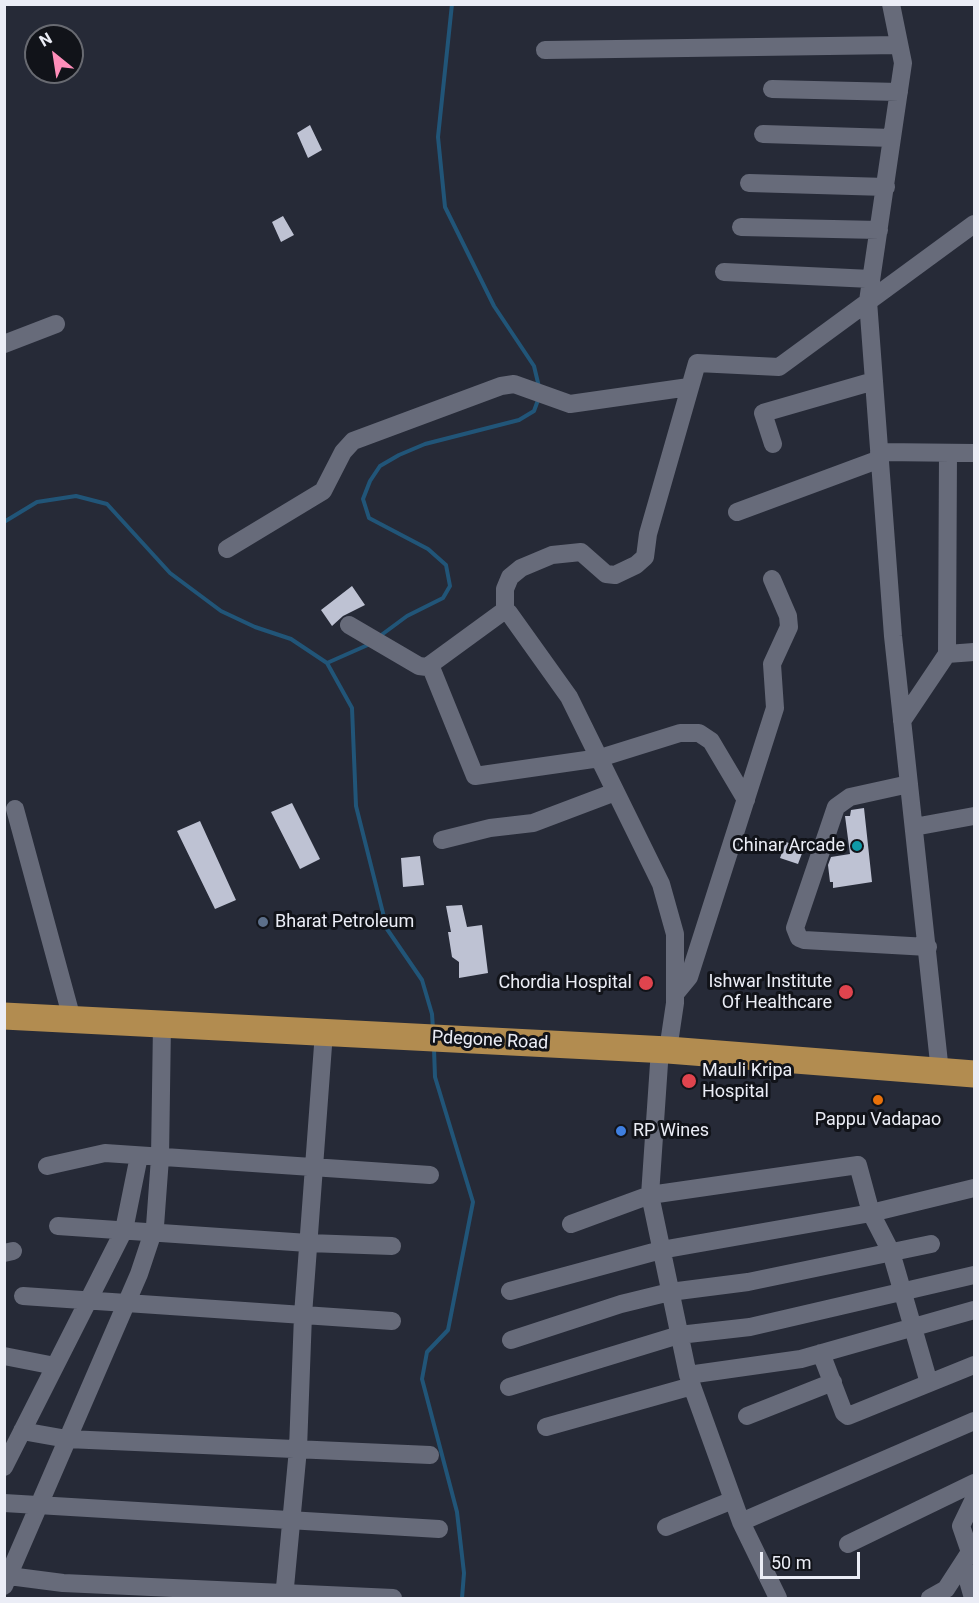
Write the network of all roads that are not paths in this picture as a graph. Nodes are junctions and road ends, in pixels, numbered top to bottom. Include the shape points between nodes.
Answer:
1 (891, 4) edge
2 (899, 45) junction
3 (544, 50) dead end
4 (772, 89) dead end
5 (898, 92) junction
6 (763, 134) dead end
7 (892, 138) junction
8 (749, 183) dead end
9 (886, 187) junction
10 (975, 224) edge
11 (741, 227) dead end
12 (879, 230) junction
13 (724, 272) dead end
14 (871, 279) junction
15 (868, 301) junction
16 (56, 324) dead end
17 (4, 344) edge
18 (874, 381) junction
19 (689, 387) junction
20 (773, 444) dead end
21 (948, 453) junction
22 (975, 453) edge
23 (879, 455) junction
24 (737, 512) dead end
25 (227, 549) dead end
26 (772, 579) dead end
27 (505, 611) junction
28 (356, 629) dead end
29 (975, 652) edge
30 (946, 654) junction
31 (430, 665) junction
32 (902, 721) junction
33 (600, 758) junction
34 (909, 784) junction
35 (615, 792) junction
36 (746, 800) junction
37 (15, 809) dead end
38 (975, 816) edge
39 (914, 827) junction
40 (442, 840) dead end
41 (928, 947) junction
42 (675, 994) junction
43 (4, 1016) edge
44 (72, 1019) junction
45 (162, 1024) junction
46 (324, 1032) junction
47 (664, 1049) junction
48 (940, 1072) junction
49 (975, 1074) edge
50 (139, 1156) junction
51 (160, 1158) junction
52 (47, 1166) dead end
53 (314, 1169) junction
54 (430, 1175) dead end
55 (975, 1188) edge
56 (650, 1195) junction
57 (871, 1213) junction
58 (571, 1224) dead end
59 (58, 1226) dead end
60 (124, 1230) junction
61 (153, 1231) junction
62 (308, 1243) junction
63 (931, 1244) dead end
64 (392, 1246) dead end
65 (661, 1250) junction
66 (890, 1253) junction
67 (975, 1275) edge
68 (510, 1292) dead end
69 (670, 1292) junction
70 (901, 1292) junction
71 (23, 1296) dead end
72 (88, 1301) junction
73 (126, 1304) junction
74 (975, 1310) edge
75 (303, 1315) junction
76 (392, 1321) dead end
77 (912, 1328) junction
78 (679, 1335) junction
79 (511, 1340) dead end
80 (820, 1353) junction
81 (4, 1356) edge
82 (975, 1365) edge
83 (55, 1366) junction
84 (690, 1381) junction
85 (833, 1382) junction
86 (929, 1383) junction
87 (509, 1388) dead end
88 (747, 1416) dead end
89 (975, 1421) edge
90 (546, 1428) dead end
91 (22, 1431) junction
92 (67, 1439) junction
93 (298, 1449) junction
94 (430, 1455) dead end
95 (4, 1467) edge
96 (975, 1484) edge
97 (975, 1499) edge
98 (733, 1500) junction
99 (4, 1503) edge
100 (39, 1507) junction
101 (291, 1520) junction
102 (741, 1522) junction
103 (666, 1527) dead end
104 (439, 1529) dead end
105 (848, 1544) dead end
106 (963, 1563) junction
107 (7, 1581) edge
108 (142, 1593) edge
109 (284, 1596) edge
110 (393, 1599) edge
111 (778, 1599) edge
112 (930, 1599) edge
113 (974, 1599) edge

1 - 2 street
2 - 3 street
2 - 5 street via 903,63
4 - 5 street
5 - 7 street
6 - 7 street
7 - 9 street
8 - 9 street
9 - 12 street
10 - 15 street
11 - 12 street
12 - 14 street
13 - 14 street
14 - 15 street
15 - 18 street
15 - 19 street via 779,367 697,363
16 - 17 street
18 - 20 street via 763,413
18 - 23 street
19 - 25 street via 580,404 562,403 514,384 501,386 353,441 323,491
19 - 27 street via 645,557 615,575 606,574 581,552 552,555 521,568 510,578 505,589
21 - 22 street
21 - 23 street
21 - 30 street
23 - 24 street
23 - 32 street
26 - 36 street via 789,627 772,664 775,708
27 - 31 street
27 - 33 street via 568,697
28 - 31 street via 419,666
29 - 30 street
30 - 32 street
31 - 33 street via 475,776
32 - 34 street
33 - 35 street
33 - 36 street via 680,733 699,733 711,741
34 - 39 street
34 - 41 street via 850,797 836,807 795,928 804,940
35 - 40 street via 533,823
35 - 42 street via 661,884 675,934
36 - 42 street via 689,976
37 - 44 street
38 - 39 street
39 - 41 street
41 - 48 street
42 - 47 street
43 - 44 highway, Pdegone Road
44 - 45 highway, Pdegone Road
45 - 46 highway, Pdegone Road
45 - 51 street
46 - 47 highway, Pdegone Road
46 - 53 street
47 - 48 highway, Pdegone Road
47 - 56 street
48 - 49 highway, Pdegone Road
50 - 51 street
50 - 52 street via 105,1153
50 - 60 street
51 - 53 street
51 - 61 street
53 - 54 street
53 - 62 street
55 - 57 street
56 - 57 street via 858,1165
56 - 58 street
56 - 65 street
57 - 65 street
57 - 66 street
59 - 60 street
60 - 61 street
60 - 72 street
61 - 62 street
61 - 73 street
62 - 64 street
62 - 75 street
63 - 66 street
65 - 68 street
65 - 69 street
66 - 69 street via 748,1282
66 - 70 street
67 - 70 street
69 - 78 street
69 - 79 street
70 - 77 street
70 - 78 street via 750,1327
71 - 72 street
72 - 73 street
72 - 83 street
73 - 75 street
73 - 92 street
74 - 77 street
75 - 76 street
75 - 93 street
77 - 80 street
77 - 86 street
78 - 84 street
78 - 87 street
80 - 84 street
80 - 85 street
81 - 83 street
82 - 86 street
83 - 91 street
84 - 90 street
84 - 98 street
85 - 86 street via 848,1416
85 - 88 street
89 - 102 street
91 - 92 street
91 - 95 street
92 - 93 street
92 - 100 street
93 - 94 street
93 - 101 street
96 - 105 street
97 - 106 street via 961,1526 970,1552
98 - 102 street
98 - 103 street
99 - 100 street
100 - 101 street
100 - 107 street
101 - 104 street
101 - 109 street
102 - 111 street
106 - 112 street via 946,1589
106 - 113 street
107 - 108 street
108 - 109 street
109 - 110 street

